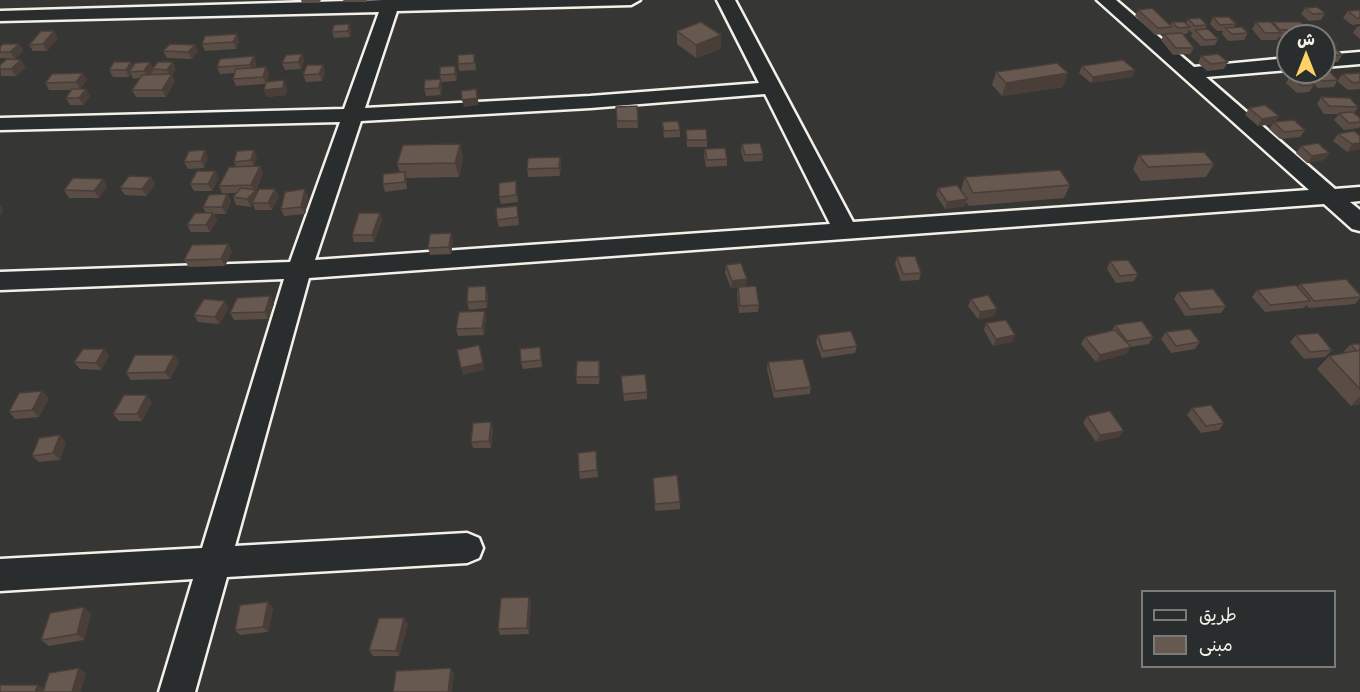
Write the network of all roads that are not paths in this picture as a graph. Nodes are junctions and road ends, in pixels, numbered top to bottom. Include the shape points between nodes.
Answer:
1 (631, 0) edge
2 (726, 0) edge
3 (1106, 0) edge
4 (391, 4) edge
5 (0, 16) edge
6 (1360, 58) edge
7 (1336, 60) edge
8 (1276, 65) edge
9 (1190, 73) junction
10 (771, 88) junction
11 (353, 115) junction
12 (0, 124) edge
13 (1360, 194) edge
14 (1331, 197) junction
15 (1360, 223) edge
16 (846, 232) junction
17 (299, 270) junction
18 (0, 281) edge
19 (467, 548) dead end
20 (212, 565) junction
21 (0, 575) edge
22 (177, 692) edge

1 - 4 street
2 - 10 street
3 - 9 street
4 - 5 street
4 - 11 street
6 - 7 street
8 - 9 street
9 - 14 street
10 - 11 street
10 - 16 street
11 - 12 street
11 - 17 street
13 - 14 street
14 - 15 street
14 - 16 street
16 - 17 street
17 - 18 street
17 - 20 street
19 - 20 street
20 - 21 street
20 - 22 street

